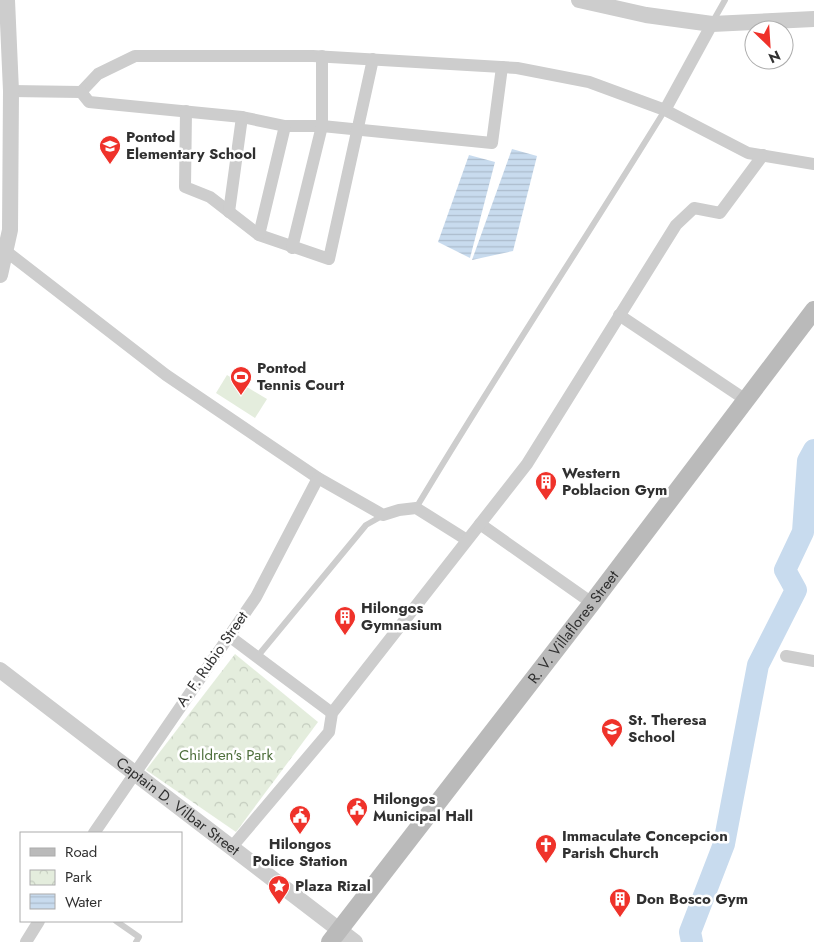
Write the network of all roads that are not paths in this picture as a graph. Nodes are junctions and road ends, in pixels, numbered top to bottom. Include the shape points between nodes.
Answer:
1 (7, 0) edge
2 (579, 0) edge
3 (725, 0) edge
4 (814, 18) edge
5 (712, 24) junction
6 (322, 56) junction
7 (373, 59) junction
8 (502, 67) junction
9 (11, 91) junction
10 (81, 92) junction
11 (665, 110) junction
12 (186, 111) junction
13 (242, 117) junction
14 (285, 126) junction
15 (322, 126) junction
16 (356, 130) junction
17 (762, 155) junction
18 (814, 164) edge
19 (229, 212) junction
20 (259, 235) junction
21 (292, 248) junction
22 (7, 252) junction
23 (0, 275) edge
24 (814, 310) edge
25 (619, 314) junction
26 (746, 400) junction
27 (318, 478) junction
28 (416, 508) junction
29 (384, 515) junction
30 (480, 524) junction
31 (467, 540) junction
32 (592, 604) junction
33 (229, 636) junction
34 (786, 656) dead end
35 (257, 657) junction
36 (814, 661) edge
37 (0, 670) edge
38 (332, 713) junction
39 (133, 773) junction
40 (95, 832) edge
41 (231, 848) junction
42 (38, 922) edge
43 (117, 922) edge
44 (334, 936) edge
45 (26, 942) edge
46 (136, 942) edge
47 (355, 942) edge

1 - 9 street
2 - 5 street via 646,15
3 - 5 lane
4 - 5 street
5 - 11 street
6 - 7 street
6 - 10 street via 135,56 98,74
6 - 15 street
7 - 8 street
7 - 16 street
8 - 11 street via 589,82
8 - 16 street via 492,143
9 - 10 street
9 - 22 street
10 - 12 street via 89,102
11 - 17 street via 748,153
11 - 28 lane
12 - 13 street
12 - 19 street via 186,187 210,197
13 - 14 street
13 - 19 street
14 - 15 street
14 - 20 street
15 - 16 street
15 - 21 street
16 - 21 street via 329,259
17 - 18 street
17 - 25 street via 720,213 694,208 676,225
19 - 20 street
20 - 21 street
22 - 23 street
22 - 27 street via 166,375
24 - 26 main road, R. V. Villaflores Street
25 - 26 street
25 - 30 street via 527,464
26 - 32 main road, R. V. Villaflores Street
27 - 29 street
27 - 33 street, A. F. Rubio Street via 256,597
28 - 29 street
28 - 31 street
29 - 35 lane via 366,525
30 - 31 street
30 - 32 street
31 - 38 street
32 - 44 main road, R. V. Villaflores Street
33 - 35 street
33 - 39 street, A. F. Rubio Street
34 - 36 street
35 - 38 street
37 - 39 street, Captain D. Vilbar Street
38 - 41 street via 329,732
39 - 40 street, A. F. Rubio Street
39 - 41 street, Captain D. Vilbar Street
41 - 44 street, Captain D. Vilbar Street
42 - 45 street
43 - 46 lane via 139,937
44 - 47 street, Captain D. Vilbar Street

